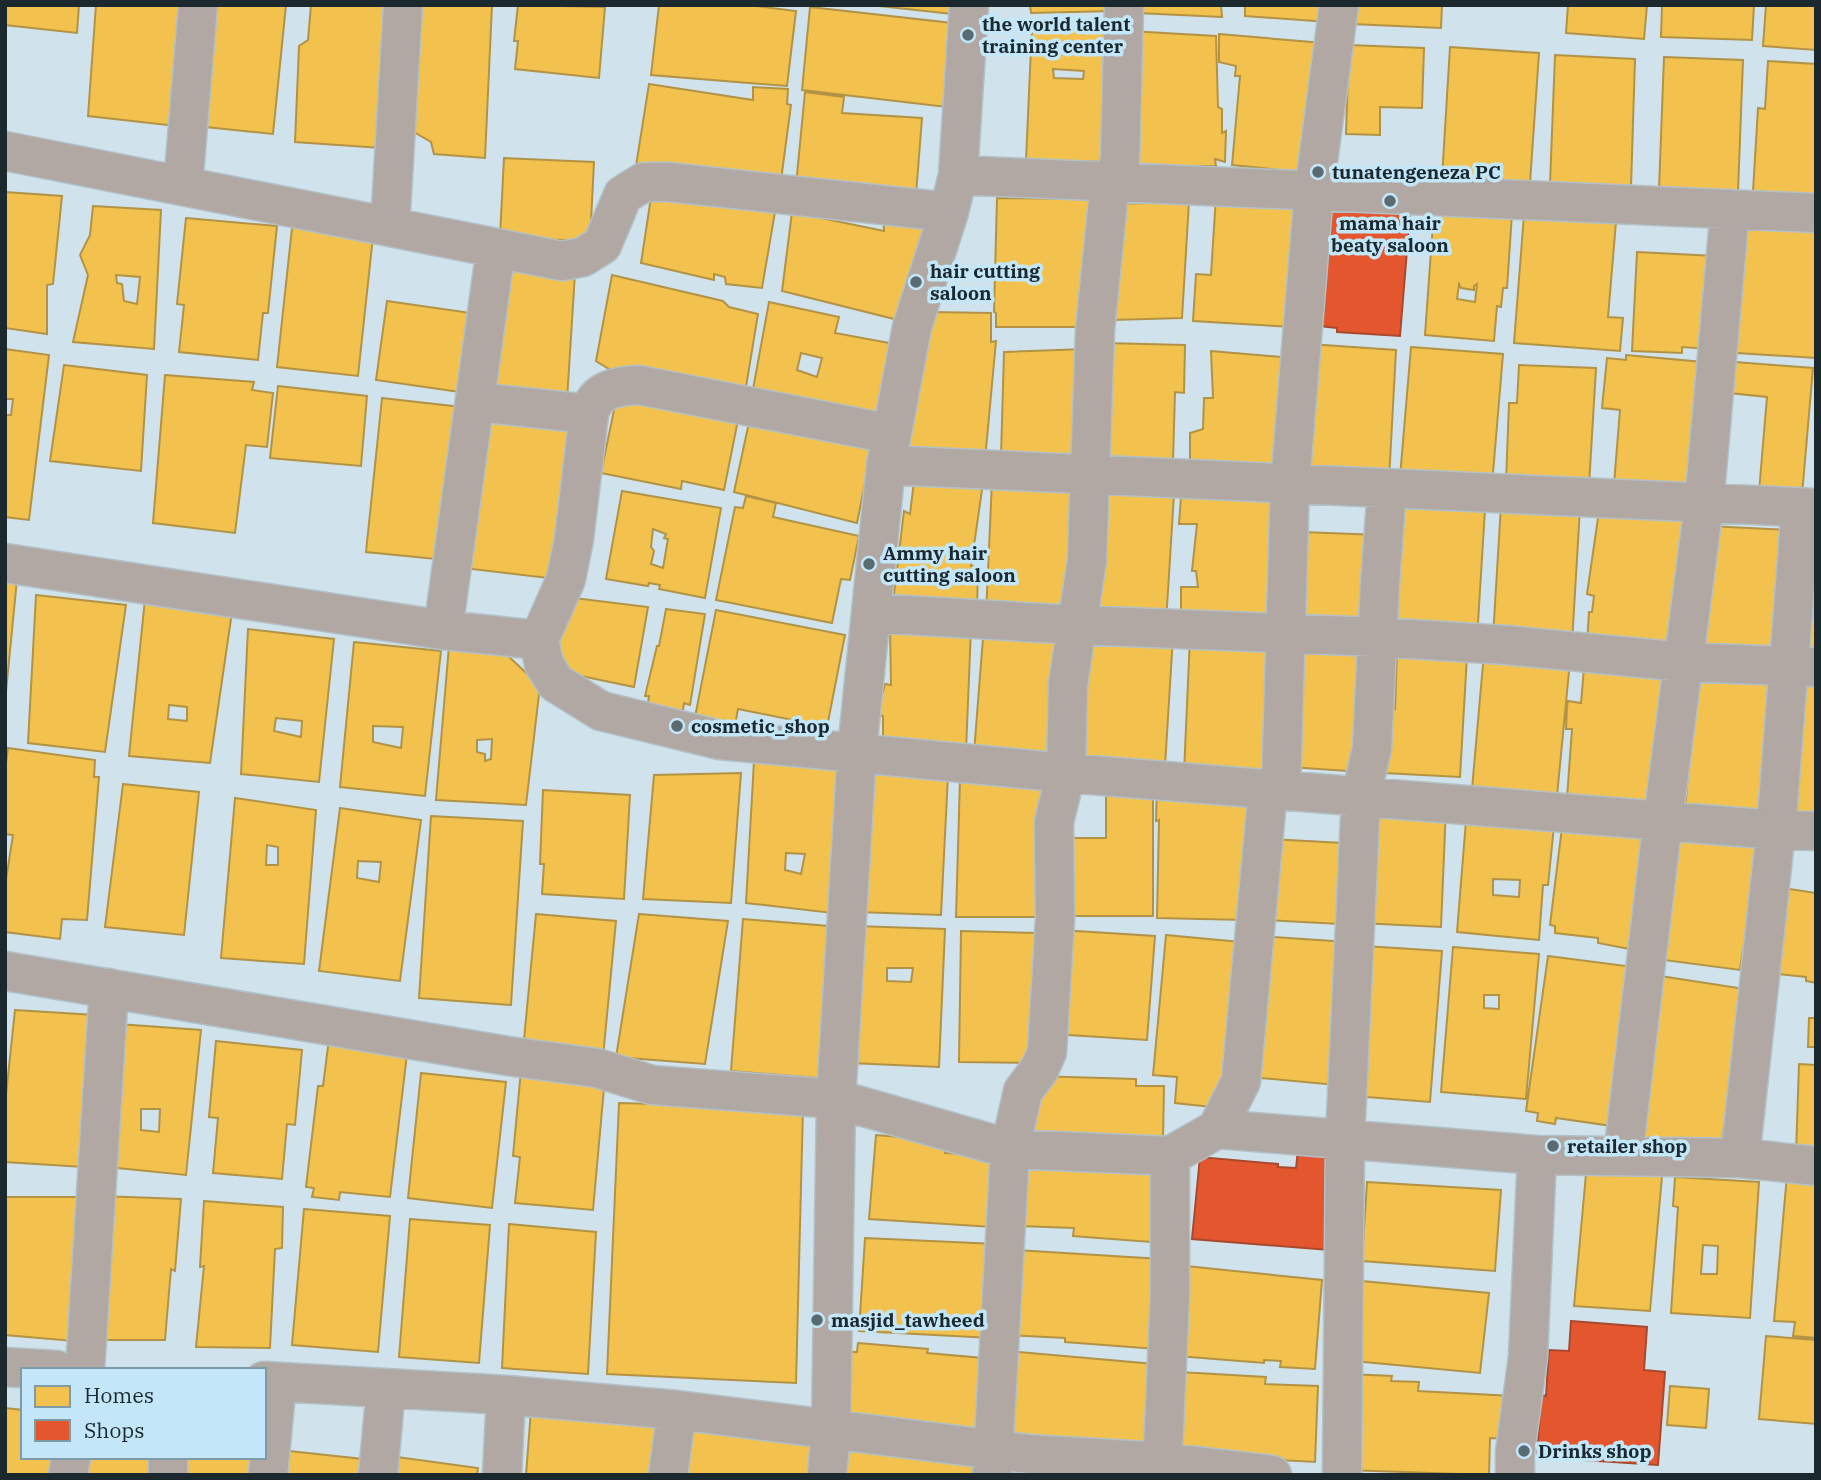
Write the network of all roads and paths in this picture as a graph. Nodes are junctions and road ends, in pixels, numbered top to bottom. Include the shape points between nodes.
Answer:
1 (198, 5) edge
2 (403, 5) edge
3 (969, 5) edge
4 (1124, 5) edge
5 (1339, 5) edge
6 (5, 151) edge
7 (958, 175) junction
8 (1110, 182) junction
9 (183, 186) junction
10 (1314, 191) junction
11 (1730, 209) junction
12 (949, 212) junction
13 (1816, 213) edge
14 (390, 227) junction
15 (496, 248) junction
16 (475, 402) junction
17 (589, 414) junction
18 (888, 450) junction
19 (1090, 475) junction
20 (1290, 484) junction
21 (1387, 489) junction
22 (1704, 504) junction
23 (1808, 508) edge
24 (5, 563) edge
25 (871, 613) junction
26 (1077, 625) junction
27 (443, 630) junction
28 (1286, 634) junction
29 (1377, 637) junction
30 (539, 640) junction
31 (1683, 662) junction
32 (1803, 667) edge
33 (856, 751) junction
34 (1066, 773) junction
35 (1274, 789) junction
36 (1361, 796) junction
37 (1663, 821) junction
38 (1776, 830) junction
39 (1816, 831) edge
40 (5, 971) edge
41 (109, 988) junction
42 (836, 1099) junction
43 (1217, 1129) junction
44 (1345, 1139) junction
45 (1010, 1149) junction
46 (1537, 1155) junction
47 (1170, 1156) junction
48 (1623, 1156) junction
49 (1740, 1158) junction
50 (1816, 1166) edge
51 (85, 1368) edge
52 (271, 1381) edge
53 (386, 1388) junction
54 (506, 1395) junction
55 (677, 1410) junction
56 (831, 1430) junction
57 (993, 1462) edge
58 (1162, 1469) edge
59 (268, 1475) edge
60 (378, 1475) edge
61 (502, 1475) edge
62 (668, 1475) edge
63 (827, 1475) edge
64 (1272, 1475) edge
65 (1342, 1475) edge
66 (1515, 1475) edge

1 - 9 street
2 - 14 street
3 - 7 street
4 - 8 street via 1120,163
5 - 10 street
6 - 9 street
7 - 8 street
7 - 12 street
8 - 10 street
8 - 19 street via 1096,330
9 - 14 street
10 - 11 street
10 - 20 street
11 - 13 street
11 - 22 street
12 - 15 street via 644,182 623,195 602,245 583,257 562,261
12 - 18 street via 912,327
14 - 15 street
15 - 16 street
16 - 17 street
16 - 27 street
17 - 18 street via 604,391 639,385
17 - 30 street via 566,579
18 - 19 street
18 - 25 street
19 - 20 street
19 - 26 street via 1087,560
20 - 21 street
20 - 28 street
21 - 22 street
21 - 29 street
22 - 23 street
22 - 31 street
23 - 32 street
24 - 27 street
25 - 26 street
25 - 33 street
26 - 28 street
26 - 34 street via 1068,684
27 - 30 street
28 - 29 street
28 - 35 street
29 - 31 street
29 - 36 street via 1372,748
30 - 33 street via 544,664 555,683 601,712 720,740
31 - 32 street
31 - 37 street
32 - 38 street
33 - 34 street
33 - 42 street
34 - 35 street
34 - 45 street via 1054,822 1055,919 1048,1052 1023,1091
35 - 36 street
35 - 43 street via 1241,1081
36 - 37 street
36 - 44 street
37 - 38 street
37 - 48 street
38 - 39 street
38 - 49 street
40 - 41 street
41 - 42 street via 597,1068 652,1085
41 - 51 street
42 - 45 street
42 - 56 street
43 - 44 street
43 - 47 street
44 - 46 street
44 - 65 street
45 - 47 street
45 - 57 street
46 - 48 street
46 - 66 street via 1528,1357
47 - 58 street via 1170,1293
48 - 49 street
49 - 50 street
52 - 53 street
52 - 59 street
53 - 54 street
53 - 60 street
54 - 55 street
54 - 61 street
55 - 56 street
55 - 62 street
56 - 57 street
56 - 63 street
57 - 58 street via 1029,1454
58 - 64 street

